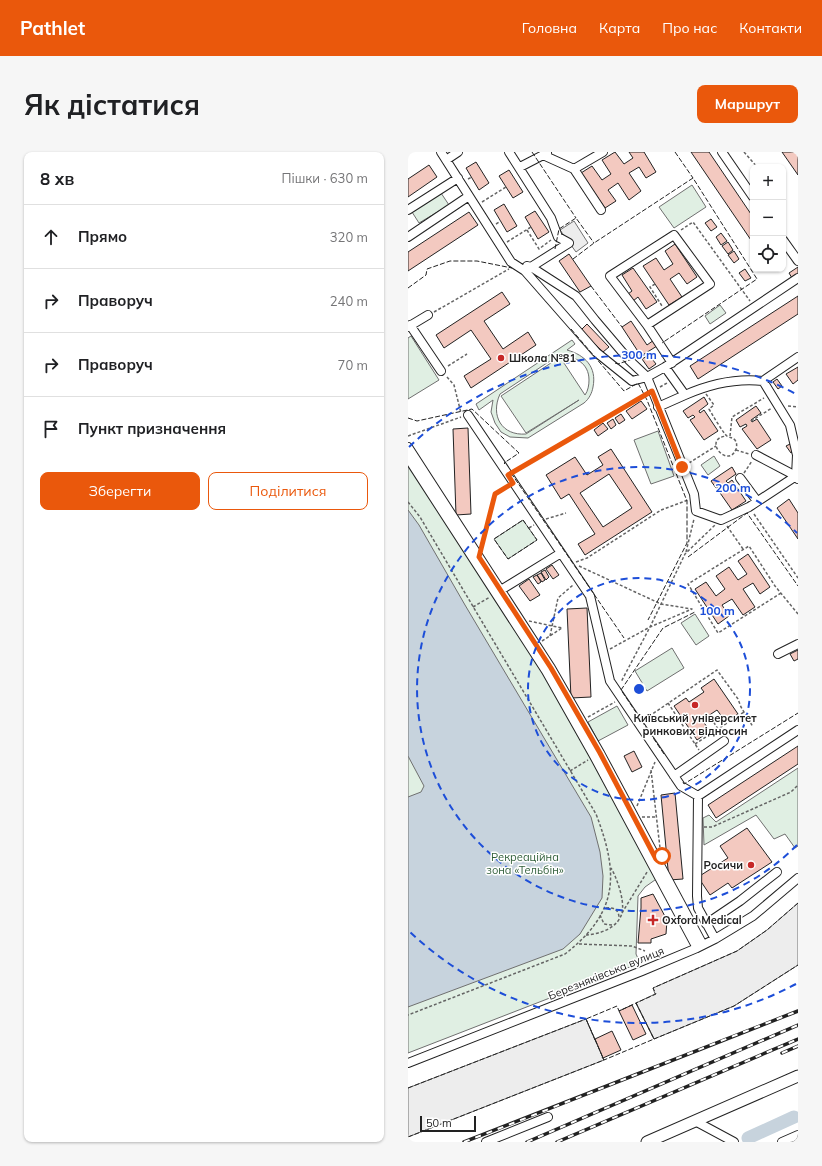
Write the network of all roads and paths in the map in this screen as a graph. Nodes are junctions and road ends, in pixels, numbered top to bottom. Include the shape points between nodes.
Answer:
1 (441, 152) edge
2 (458, 152) edge
3 (510, 152) edge
4 (604, 152) edge
5 (722, 152) edge
6 (744, 152) edge
7 (546, 153) edge
8 (446, 160) junction
9 (754, 164) edge
10 (520, 167) junction
11 (574, 169) junction
12 (458, 178) junction
13 (506, 187) dead end
14 (750, 193) edge
15 (469, 196) junction
16 (475, 206) junction
17 (408, 210) edge
18 (601, 210) dead end
19 (532, 227) dead end
20 (527, 230) junction
21 (555, 230) junction
22 (674, 235) junction
23 (408, 237) edge
24 (786, 244) edge
25 (500, 246) junction
26 (798, 261) edge
27 (511, 262) junction
28 (531, 267) junction
29 (798, 278) edge
30 (655, 284) dead end
31 (755, 307) junction
32 (667, 312) junction
33 (428, 315) joint
34 (647, 325) junction
35 (409, 326) edge
36 (467, 354) dead end
37 (798, 357) edge
38 (668, 365) junction
39 (441, 371) junction
40 (647, 377) junction
41 (674, 380) junction
42 (763, 381) junction
43 (701, 388) junction
44 (652, 391) junction
45 (771, 394) junction
46 (685, 395) junction
47 (778, 405) junction
48 (658, 407) junction
49 (798, 407) edge
50 (468, 416) dead end
51 (752, 421) dead end
52 (408, 436) edge
53 (727, 436) junction
54 (730, 436) junction
55 (716, 446) junction
56 (408, 447) edge
57 (736, 450) junction
58 (756, 455) junction
59 (408, 458) edge
60 (682, 467) junction
61 (508, 475) junction
62 (797, 477) edge
63 (740, 478) joint
64 (513, 483) junction
65 (694, 498) junction
66 (408, 502) edge
67 (757, 502) junction
68 (749, 507) junction
69 (696, 511) junction
70 (721, 520) junction
71 (744, 549) junction
72 (561, 553) junction
73 (686, 554) junction
74 (479, 557) junction
75 (798, 578) edge
76 (579, 580) junction
77 (496, 593) junction
78 (781, 593) junction
79 (661, 604) junction
80 (473, 607) junction
81 (798, 614) edge
82 (520, 619) junction
83 (552, 626) junction
84 (650, 627) junction
85 (550, 636) junction
86 (798, 644) edge
87 (537, 645) junction
88 (603, 653) junction
89 (778, 654) dead end
90 (616, 691) junction
91 (621, 699) junction
92 (668, 703) junction
93 (744, 712) junction
94 (711, 718) dead end
95 (581, 721) junction
96 (638, 723) junction
97 (753, 727) dead end
98 (718, 729) junction
99 (798, 730) edge
100 (724, 741) dead end
101 (695, 744) junction
102 (659, 753) junction
103 (703, 756) junction
104 (588, 760) dead end
105 (651, 770) junction
106 (570, 771) junction
107 (674, 776) junction
108 (798, 785) edge
109 (698, 796) junction
110 (633, 816) junction
111 (656, 817) junction
112 (697, 827) junction
113 (653, 860) junction
114 (610, 866) junction
115 (777, 872) dead end
116 (798, 878) edge
117 (605, 908) junction
118 (622, 913) junction
119 (600, 915) junction
120 (620, 918) junction
121 (706, 924) junction
122 (614, 925) junction
123 (586, 935) junction
124 (715, 939) junction
125 (578, 944) junction
126 (700, 946) junction
127 (645, 951) dead end
128 (408, 1015) edge
129 (408, 1063) edge
130 (798, 1076) edge
131 (548, 1117) dead end
132 (695, 1121) junction
133 (798, 1135) edge
134 (486, 1142) edge
135 (647, 1142) edge
136 (734, 1142) edge
137 (782, 1142) edge

1 - 8 street
2 - 8 street
3 - 10 street
4 - 11 street
5 - 14 street
6 - 9 path
7 - 10 street
7 - 11 street
8 - 12 street
10 - 21 street via 551,218
11 - 18 street
12 - 15 street
12 - 17 street
13 - 16 path
15 - 16 street
15 - 23 street
16 - 25 street
19 - 20 path
20 - 21 path via 538,249 553,239
20 - 25 path
21 - 28 street via 558,236 569,243
22 - 31 path via 693,222
22 - 32 street via 710,284
22 - 34 street via 610,276
24 - 26 street
25 - 27 street
27 - 28 street
27 - 33 path via 511,267
27 - 40 street via 525,271 596,352 632,381
28 - 40 street via 576,296 629,360
29 - 31 street
30 - 32 path via 650,287
31 - 38 street
32 - 34 street
33 - 35 street
34 - 38 street
35 - 39 street
36 - 39 path
37 - 42 street
38 - 40 street
38 - 41 street
39 - 52 path via 454,385 463,416
40 - 44 street
41 - 44 path
41 - 46 street
42 - 43 street via 748,379
42 - 45 street
43 - 46 street
43 - 53 path via 714,405 709,409
44 - 48 street
44 - 61 path
45 - 47 street
45 - 54 path via 732,417
46 - 48 street
47 - 49 path
47 - 51 path
47 - 62 street via 790,425 797,455
48 - 60 street
50 - 61 street
53 - 54 path
53 - 55 path via 720,438
54 - 57 path via 735,440
55 - 57 path via 724,456 731,455
55 - 60 path
56 - 74 street
57 - 58 path
58 - 62 street
58 - 63 path
59 - 77 street
60 - 65 street
61 - 64 street
62 - 67 street
63 - 67 street
64 - 72 street
64 - 74 path via 495,494
65 - 69 street
65 - 79 path via 661,510 587,558 573,563
66 - 80 path via 420,517
67 - 68 street
68 - 70 street
68 - 75 path
69 - 70 street
69 - 73 path
70 - 71 path
70 - 73 path
71 - 78 path via 749,546
71 - 78 path via 688,584 718,633
72 - 76 street
72 - 77 street
73 - 79 path
74 - 77 street
76 - 83 path via 558,598
76 - 88 street via 590,596
77 - 80 path
77 - 82 street
77 - 113 street via 546,671
78 - 81 path
79 - 84 path
79 - 84 path via 692,608
80 - 106 path
82 - 83 path
82 - 87 street
83 - 85 path
83 - 85 path via 562,628
84 - 88 path
84 - 90 path
85 - 87 path
86 - 89 street
87 - 95 street
88 - 90 street via 610,681
90 - 91 street
91 - 95 path
91 - 96 street
92 - 93 path via 717,670
92 - 96 path
92 - 101 path
93 - 97 path
93 - 98 path
94 - 98 path
95 - 110 street
96 - 102 street
98 - 101 path
99 - 109 street
100 - 103 street
101 - 103 path
102 - 105 path
102 - 107 street
103 - 107 street
104 - 106 path
105 - 110 path
105 - 111 path
106 - 114 path via 596,814 604,835
107 - 109 street via 681,786
108 - 112 path via 791,792 712,827
109 - 112 street
110 - 111 path
110 - 113 street
111 - 113 path via 662,856
112 - 121 street via 698,908
113 - 118 path
113 - 126 street
114 - 117 path via 611,887
114 - 118 path via 621,895
115 - 121 street
116 - 124 street, Березняківська вулиця via 753,916
117 - 119 path
117 - 120 path via 616,909
118 - 120 path
119 - 122 path via 604,924
119 - 123 path
120 - 122 path
121 - 124 street
122 - 123 path via 606,931
123 - 125 path
124 - 126 street, Березняківська вулиця
125 - 127 path via 632,946
125 - 128 path via 565,954
126 - 129 street, Березняківська вулиця
130 - 132 main road
131 - 134 street
132 - 135 main road
132 - 136 street
133 - 137 street

